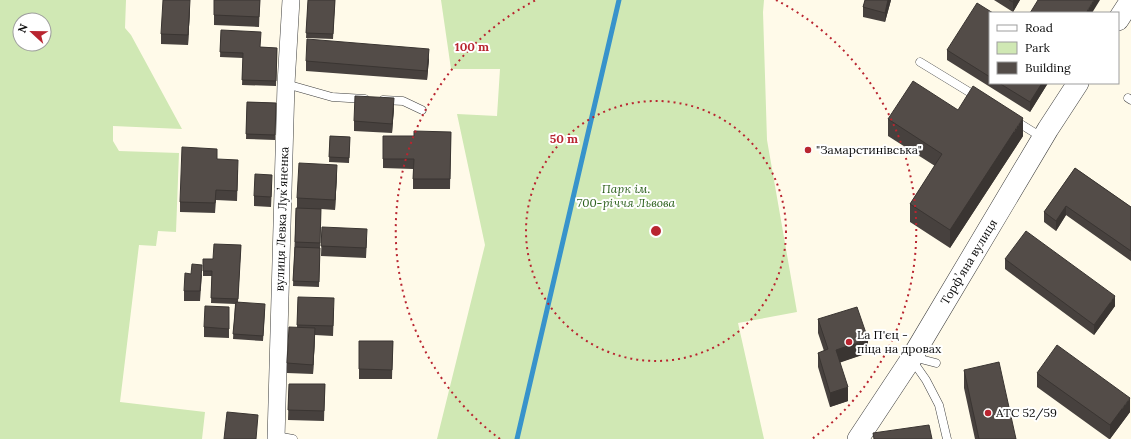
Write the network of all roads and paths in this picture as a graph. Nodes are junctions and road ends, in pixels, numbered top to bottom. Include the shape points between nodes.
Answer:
1 (291, 0) edge
2 (1131, 0) edge
3 (1119, 18) edge
4 (920, 62) dead end
5 (286, 84) junction
6 (1077, 84) edge
7 (988, 104) edge
8 (422, 110) dead end
9 (1008, 117) edge
10 (1043, 138) junction
11 (912, 358) junction
12 (936, 363) dead end
13 (282, 438) edge
14 (858, 439) edge
15 (947, 439) edge

1 - 5 street, вулиця Левка Лукʼяненка
2 - 3 street
4 - 7 lane
5 - 8 lane via 332,97 403,101
5 - 13 street, вулиця Левка Лукʼяненка
6 - 10 street, Торфʼяна вулиця
9 - 10 lane
10 - 11 street, Торфʼяна вулиця
11 - 12 lane
11 - 14 street, Торфʼяна вулиця
11 - 15 lane via 939,405

